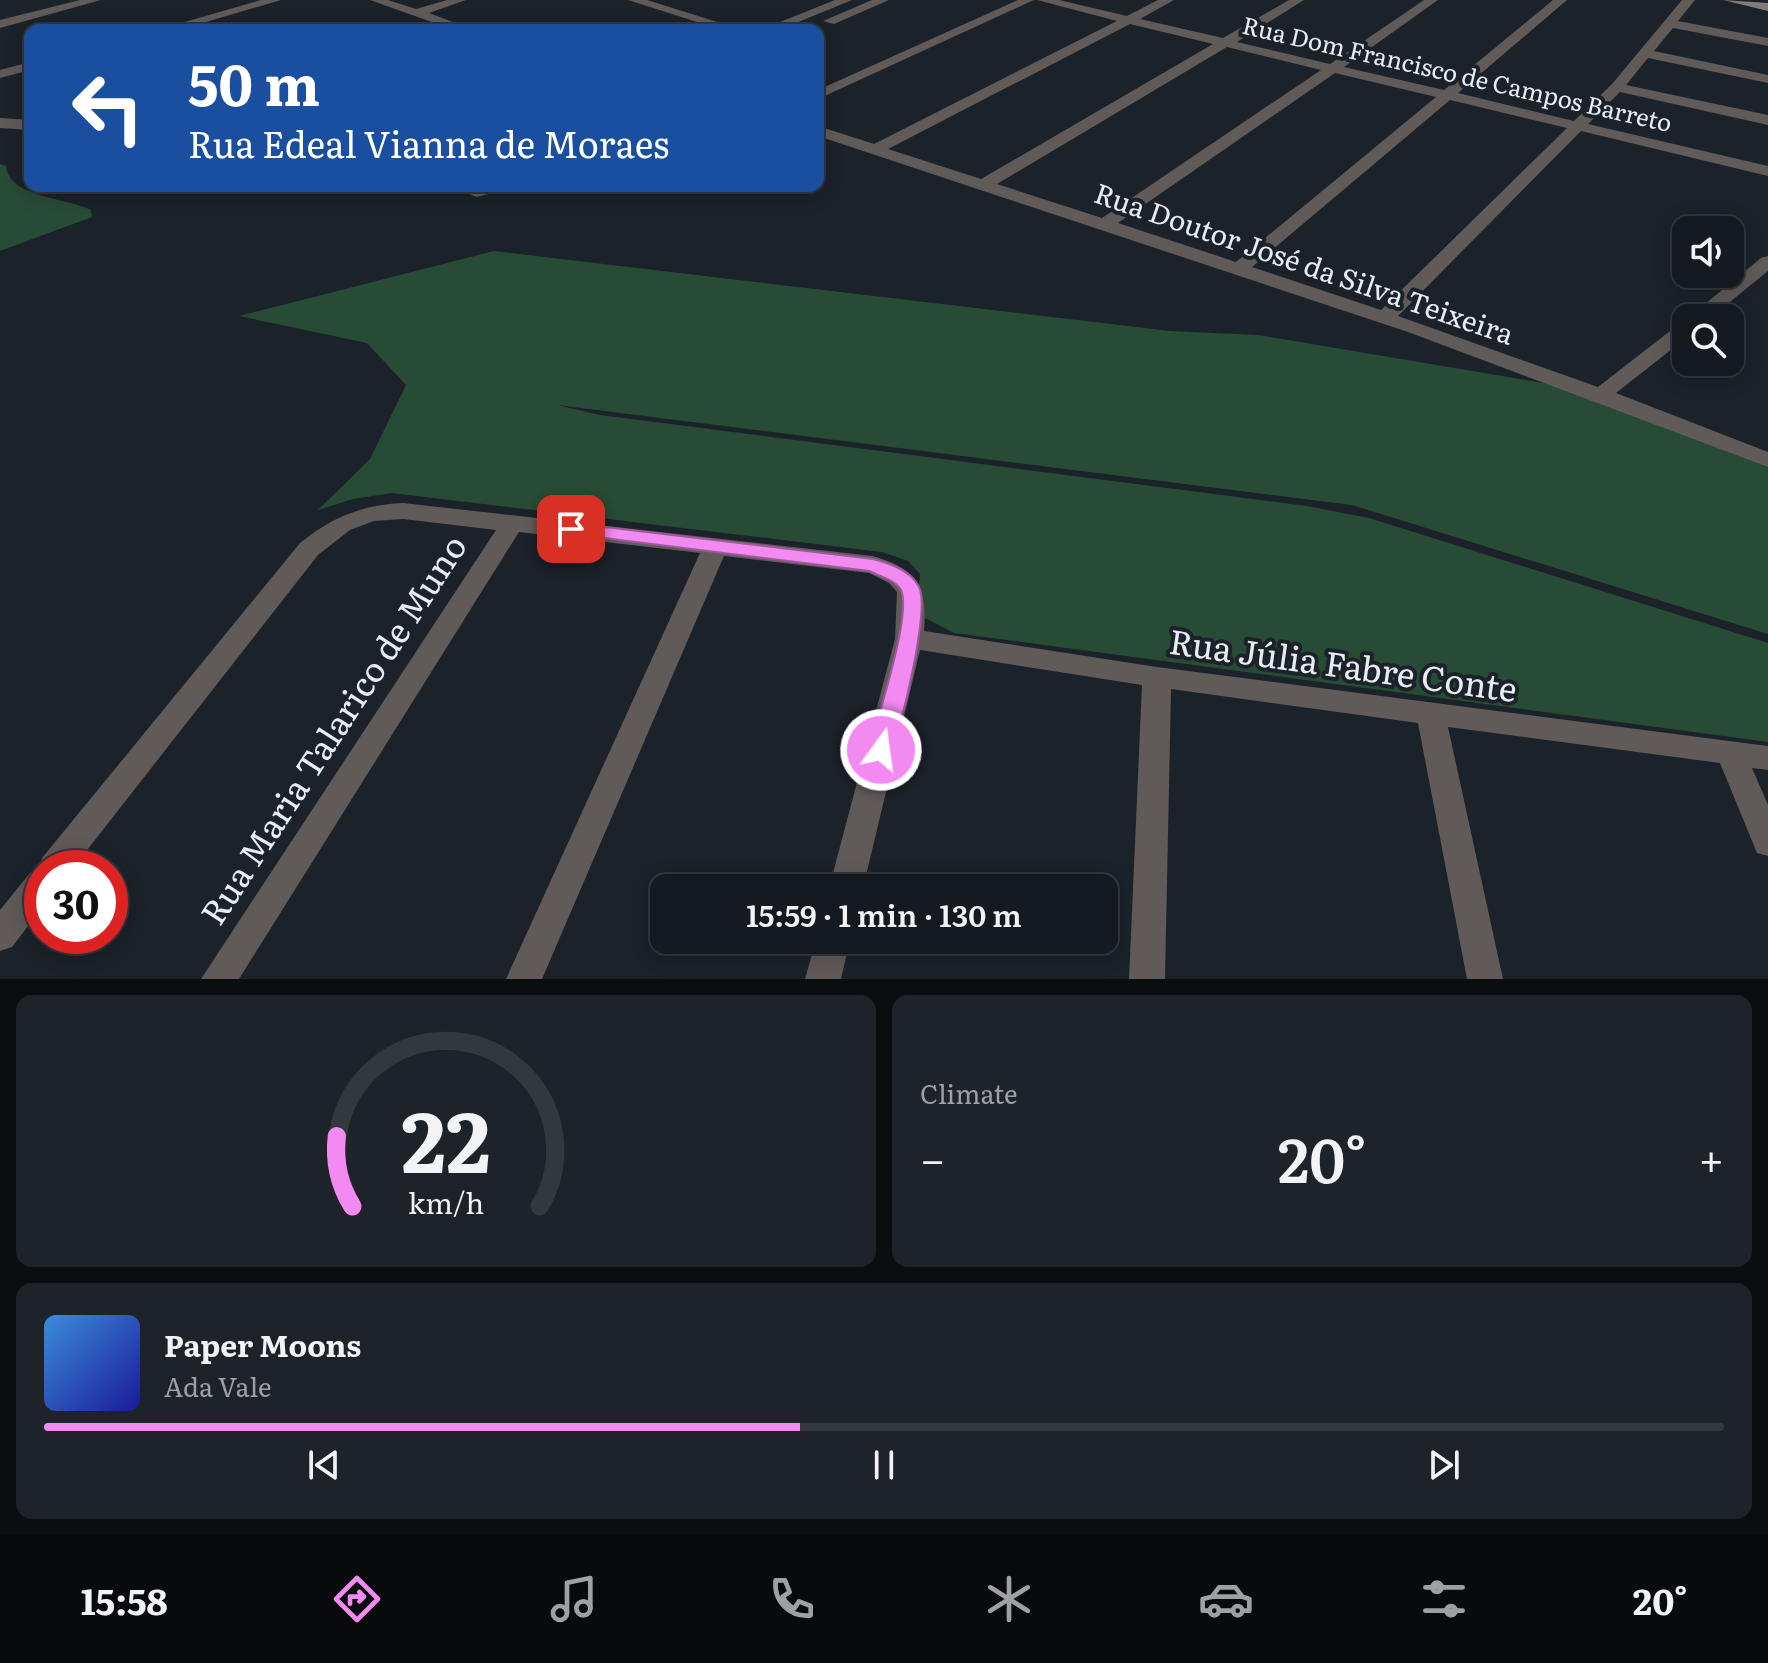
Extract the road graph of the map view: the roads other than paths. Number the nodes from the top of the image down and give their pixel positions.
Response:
1 (95, 0) edge
2 (275, 0) edge
3 (376, 0) edge
4 (460, 0) edge
5 (634, 0) edge
6 (846, 0) edge
7 (883, 0) edge
8 (1028, 0) edge
9 (1043, 0) edge
10 (1168, 0) edge
11 (1298, 0) edge
12 (1432, 0) edge
13 (1561, 0) edge
14 (1689, 0) edge
15 (1729, 0) edge
16 (1768, 7) edge
17 (417, 13) junction
18 (1128, 20) junction
19 (789, 21) junction
20 (0, 24) edge
21 (186, 24) edge
22 (449, 24) edge
23 (716, 24) edge
24 (782, 24) edge
25 (796, 24) edge
26 (821, 24) edge
27 (1672, 24) junction
28 (1224, 42) junction
29 (1768, 42) edge
30 (1647, 54) junction
31 (24, 68) edge
32 (1332, 69) junction
33 (0, 74) edge
34 (1768, 79) edge
35 (1617, 87) junction
36 (824, 92) edge
37 (1449, 95) junction
38 (1768, 120) edge
39 (0, 123) edge
40 (24, 125) edge
41 (1578, 125) junction
42 (824, 133) edge
43 (874, 150) junction
44 (1768, 171) edge
45 (981, 186) junction
46 (472, 192) edge
47 (490, 192) dead end
48 (1102, 226) junction
49 (1768, 262) edge
50 (1237, 270) junction
51 (1716, 304) edge
52 (1383, 319) junction
53 (1672, 339) edge
54 (1602, 394) junction
55 (1768, 460) edge
56 (513, 522) junction
57 (716, 546) junction
58 (909, 639) junction
59 (1157, 677) junction
60 (1431, 714) junction
61 (1731, 753) junction
62 (1768, 758) edge
63 (1768, 843) edge
64 (68, 850) edge
65 (850, 874) edge
66 (24, 906) edge
67 (0, 936) edge
68 (829, 954) edge
69 (219, 979) edge
70 (524, 979) edge
71 (823, 979) edge
72 (1147, 979) edge
73 (1485, 979) edge

1 - 20 street
2 - 21 street
3 - 17 street
4 - 17 street
5 - 23 street
6 - 19 street
7 - 26 street
8 - 36 street
9 - 18 street, Rua Dom Francisco de Campos Barreto
10 - 18 street
11 - 28 street
12 - 32 street
13 - 37 street
14 - 27 street
15 - 16 main road
17 - 22 street
18 - 28 street, Rua Dom Francisco de Campos Barreto
18 - 43 street
19 - 24 street
19 - 25 street
27 - 29 street
27 - 30 street
28 - 32 street, Rua Dom Francisco de Campos Barreto
28 - 45 street
30 - 34 street
30 - 35 street
31 - 33 street
32 - 37 street, Rua Dom Francisco de Campos Barreto
32 - 48 street
35 - 38 street
35 - 41 street
37 - 41 street, Rua Dom Francisco de Campos Barreto
37 - 50 street
39 - 40 street
41 - 44 street, Rua Dom Francisco de Campos Barreto
41 - 52 street
42 - 43 street, Rua Doutor José da Silva Teixeira
43 - 45 street, Rua Doutor José da Silva Teixeira
45 - 48 street, Rua Doutor José da Silva Teixeira
46 - 47 lane
48 - 50 street, Rua Doutor José da Silva Teixeira
49 - 51 street
50 - 52 street, Rua Doutor José da Silva Teixeira
52 - 54 street, Rua Doutor José da Silva Teixeira
53 - 54 street
54 - 55 street, Rua Doutor José da Silva Teixeira
56 - 57 street
56 - 64 street
56 - 69 street, Rua Maria Talarico de Muno
57 - 58 street
57 - 70 street
58 - 59 street, Rua Júlia Fabre Conte
58 - 65 street
59 - 60 street, Rua Júlia Fabre Conte
59 - 72 street
60 - 61 street, Rua Júlia Fabre Conte
60 - 73 street
61 - 62 street, Rua Júlia Fabre Conte
61 - 63 street
66 - 67 street
68 - 71 street

